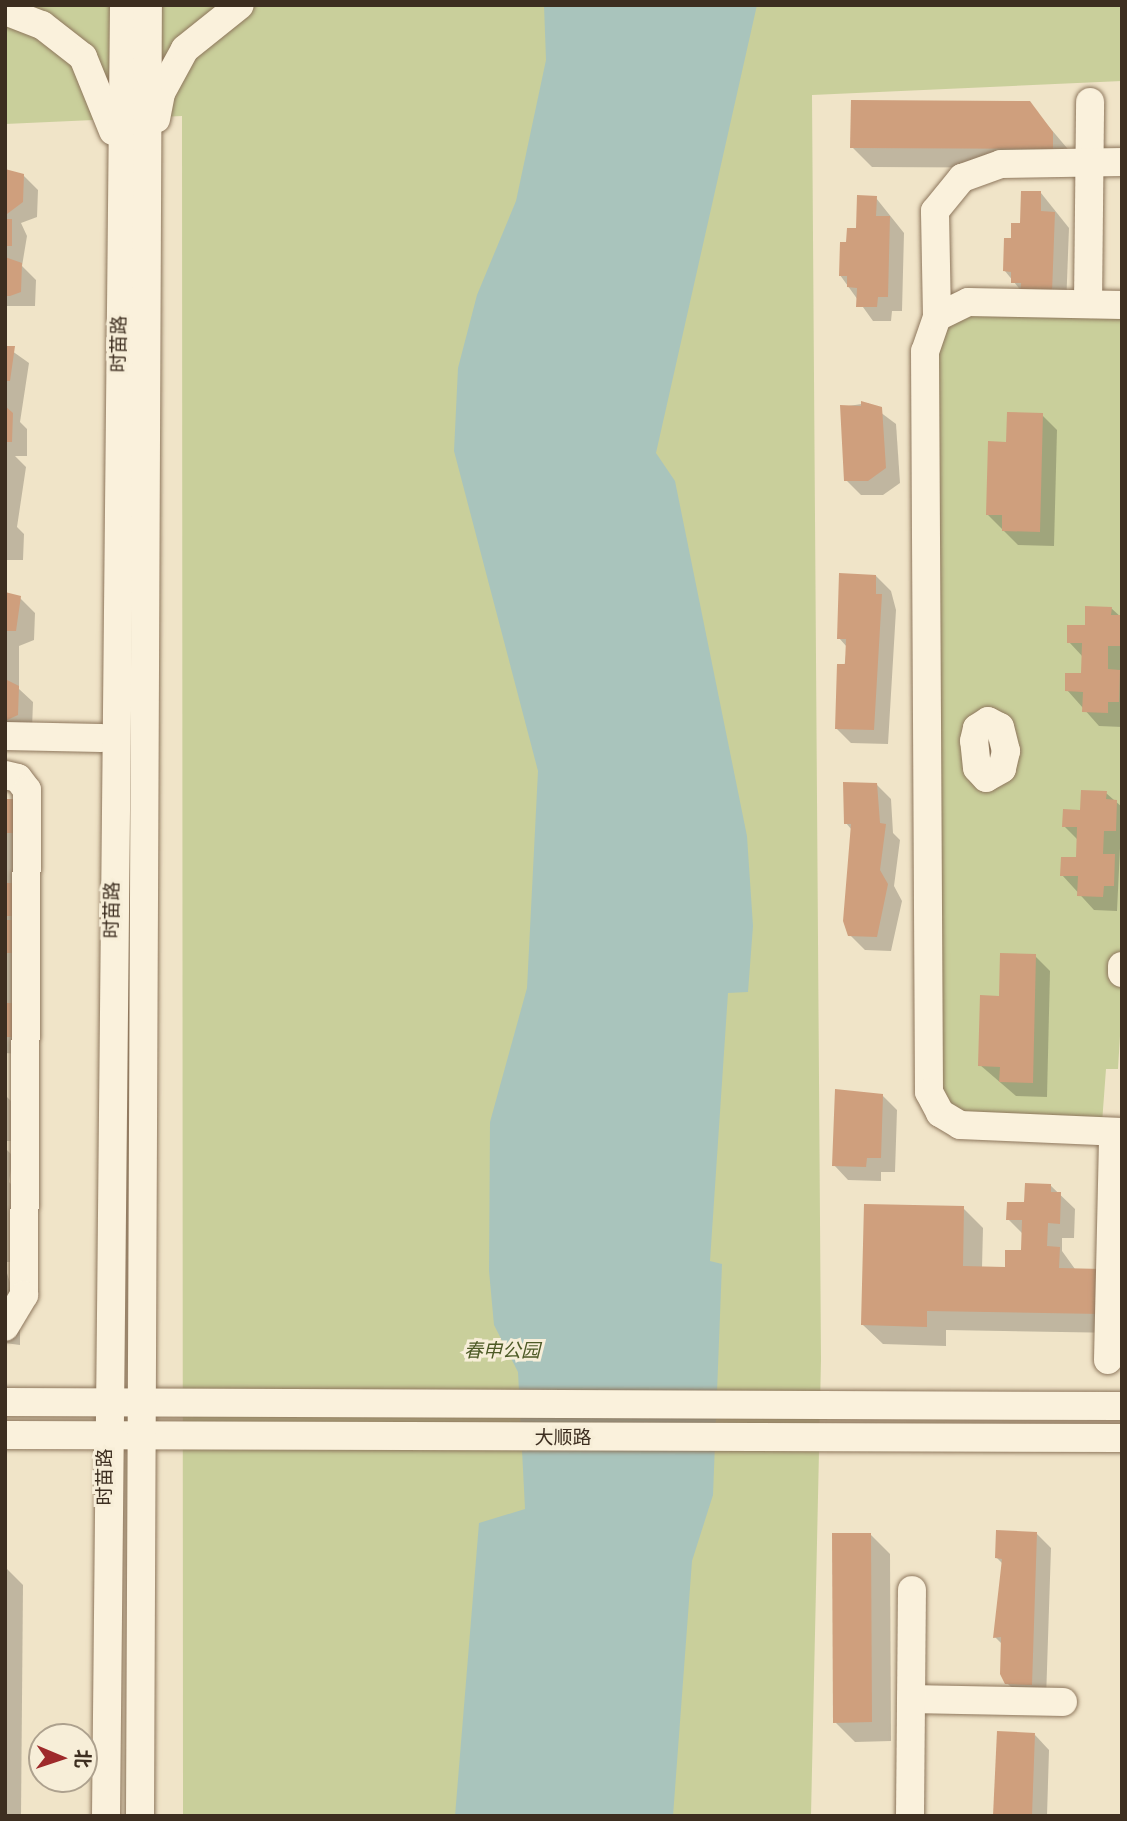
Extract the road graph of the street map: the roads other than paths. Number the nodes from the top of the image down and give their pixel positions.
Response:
1 (124, 5) edge
2 (148, 5) edge
3 (240, 5) edge
4 (5, 11) edge
5 (1090, 102) dead end
6 (1089, 162) junction
7 (1122, 162) edge
8 (134, 169) junction
9 (1088, 304) junction
10 (1122, 305) edge
11 (937, 317) junction
12 (5, 736) edge
13 (101, 738) dead end
14 (5, 775) edge
15 (1122, 966) edge
16 (1122, 973) edge
17 (1117, 1132) edge
18 (5, 1327) edge
19 (1108, 1360) dead end
20 (5, 1402) edge
21 (141, 1403) junction
22 (1122, 1406) edge
23 (5, 1435) edge
24 (105, 1436) junction
25 (141, 1436) junction
26 (1122, 1438) edge
27 (912, 1590) dead end
28 (911, 1699) junction
29 (1063, 1702) dead end
30 (106, 1816) edge
31 (141, 1816) edge
32 (910, 1816) edge

1 - 8 street, 时苗路
2 - 8 street, 时苗路
3 - 8 street
4 - 8 street
5 - 6 street
6 - 7 street
6 - 9 street
6 - 11 street
8 - 21 street, 时苗路
8 - 24 street, 时苗路
9 - 10 street
9 - 11 street
11 - 17 street
12 - 13 street
14 - 18 street
15 - 16 street
17 - 19 street
20 - 21 street, 大顺路
21 - 22 street, 大顺路
21 - 25 street, 时苗路
23 - 24 street, 大顺路
24 - 25 street, 大顺路
24 - 30 street, 时苗路
25 - 26 street, 大顺路
25 - 31 street, 时苗路
27 - 28 street
28 - 29 street
28 - 32 street

